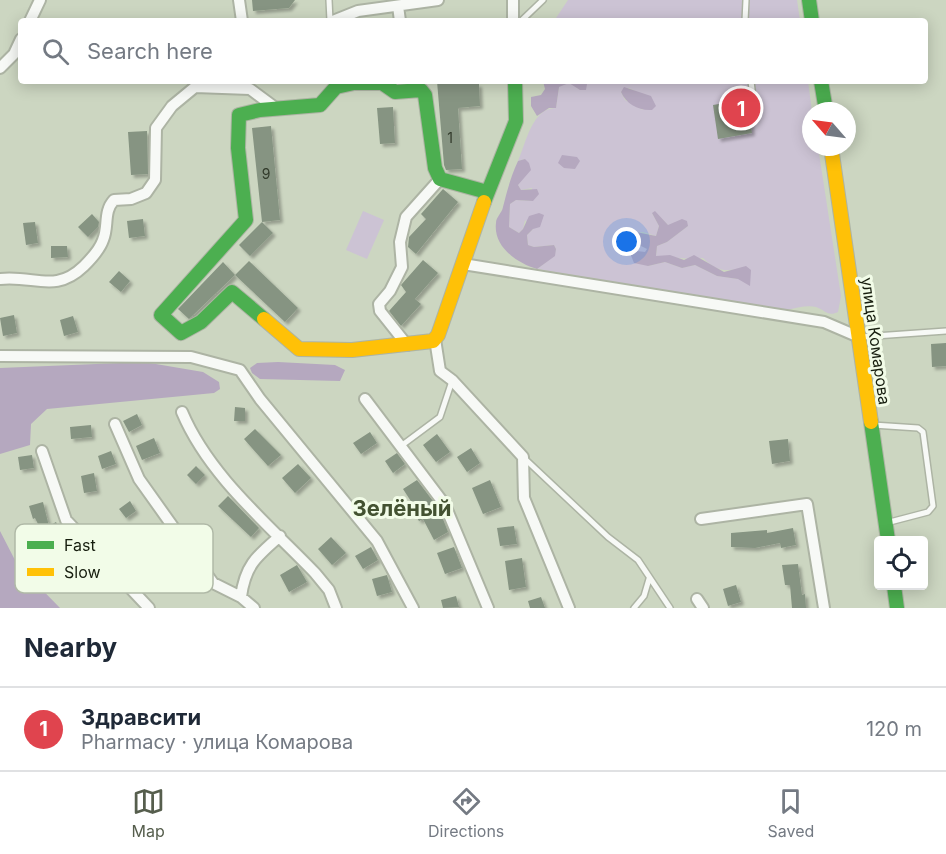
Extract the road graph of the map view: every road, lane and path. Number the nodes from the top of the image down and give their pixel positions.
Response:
1 (40, 0) edge
2 (239, 0) edge
3 (329, 0) edge
4 (438, 0) edge
5 (513, 0) edge
6 (543, 0) edge
7 (746, 0) edge
8 (809, 0) edge
9 (398, 6) junction
10 (31, 18) edge
11 (242, 18) edge
12 (331, 18) edge
13 (339, 18) edge
14 (400, 18) edge
15 (513, 18) edge
16 (524, 18) edge
17 (745, 18) edge
18 (812, 18) edge
19 (18, 45) edge
20 (0, 68) edge
21 (334, 84) edge
22 (382, 84) edge
23 (515, 84) edge
24 (751, 84) edge
25 (822, 84) edge
26 (250, 85) edge
27 (753, 98) dead end
28 (824, 102) edge
29 (277, 109) junction
30 (832, 156) edge
31 (440, 179) junction
32 (487, 192) junction
33 (463, 264) junction
34 (0, 279) edge
35 (946, 331) edge
36 (859, 337) junction
37 (435, 339) junction
38 (407, 345) junction
39 (0, 356) edge
40 (452, 380) junction
41 (365, 399) dead end
42 (182, 412) dead end
43 (116, 424) dead end
44 (872, 425) junction
45 (401, 446) junction
46 (42, 451) dead end
47 (523, 457) junction
48 (701, 519) dead end
49 (885, 523) junction
50 (70, 524) edge
51 (171, 524) edge
52 (280, 536) junction
53 (887, 536) edge
54 (649, 579) junction
55 (213, 583) edge
56 (895, 590) edge
57 (135, 593) edge
58 (241, 597) junction
59 (567, 606) edge
60 (149, 608) edge
61 (254, 608) edge
62 (336, 608) edge
63 (413, 608) edge
64 (488, 608) edge
65 (634, 608) edge
66 (670, 608) edge
67 (824, 608) edge
68 (897, 608) edge

1 - 10 street
2 - 11 street
3 - 12 lane
4 - 9 street
5 - 15 street
6 - 16 lane
7 - 17 lane
8 - 18 street
9 - 13 street
9 - 14 street
19 - 20 street
21 - 29 street
22 - 31 street
23 - 32 street
24 - 27 lane
25 - 28 street
26 - 29 street
26 - 34 street
29 - 38 street
30 - 36 street, улица Комарова
31 - 32 street
31 - 38 street
32 - 33 street
33 - 36 street
33 - 37 street
35 - 36 lane
36 - 44 street, улица Комарова
37 - 38 street
37 - 40 street
39 - 63 street
40 - 45 lane
40 - 47 street
41 - 45 street
42 - 52 street
43 - 51 street
44 - 49 street, улица Комарова
44 - 49 lane
45 - 64 street
46 - 50 street
47 - 54 lane
47 - 59 street
48 - 67 street
49 - 53 street, улица Комарова
52 - 58 street
52 - 62 street
54 - 65 lane
54 - 66 lane
55 - 58 street
56 - 68 street
57 - 60 street
58 - 61 street

